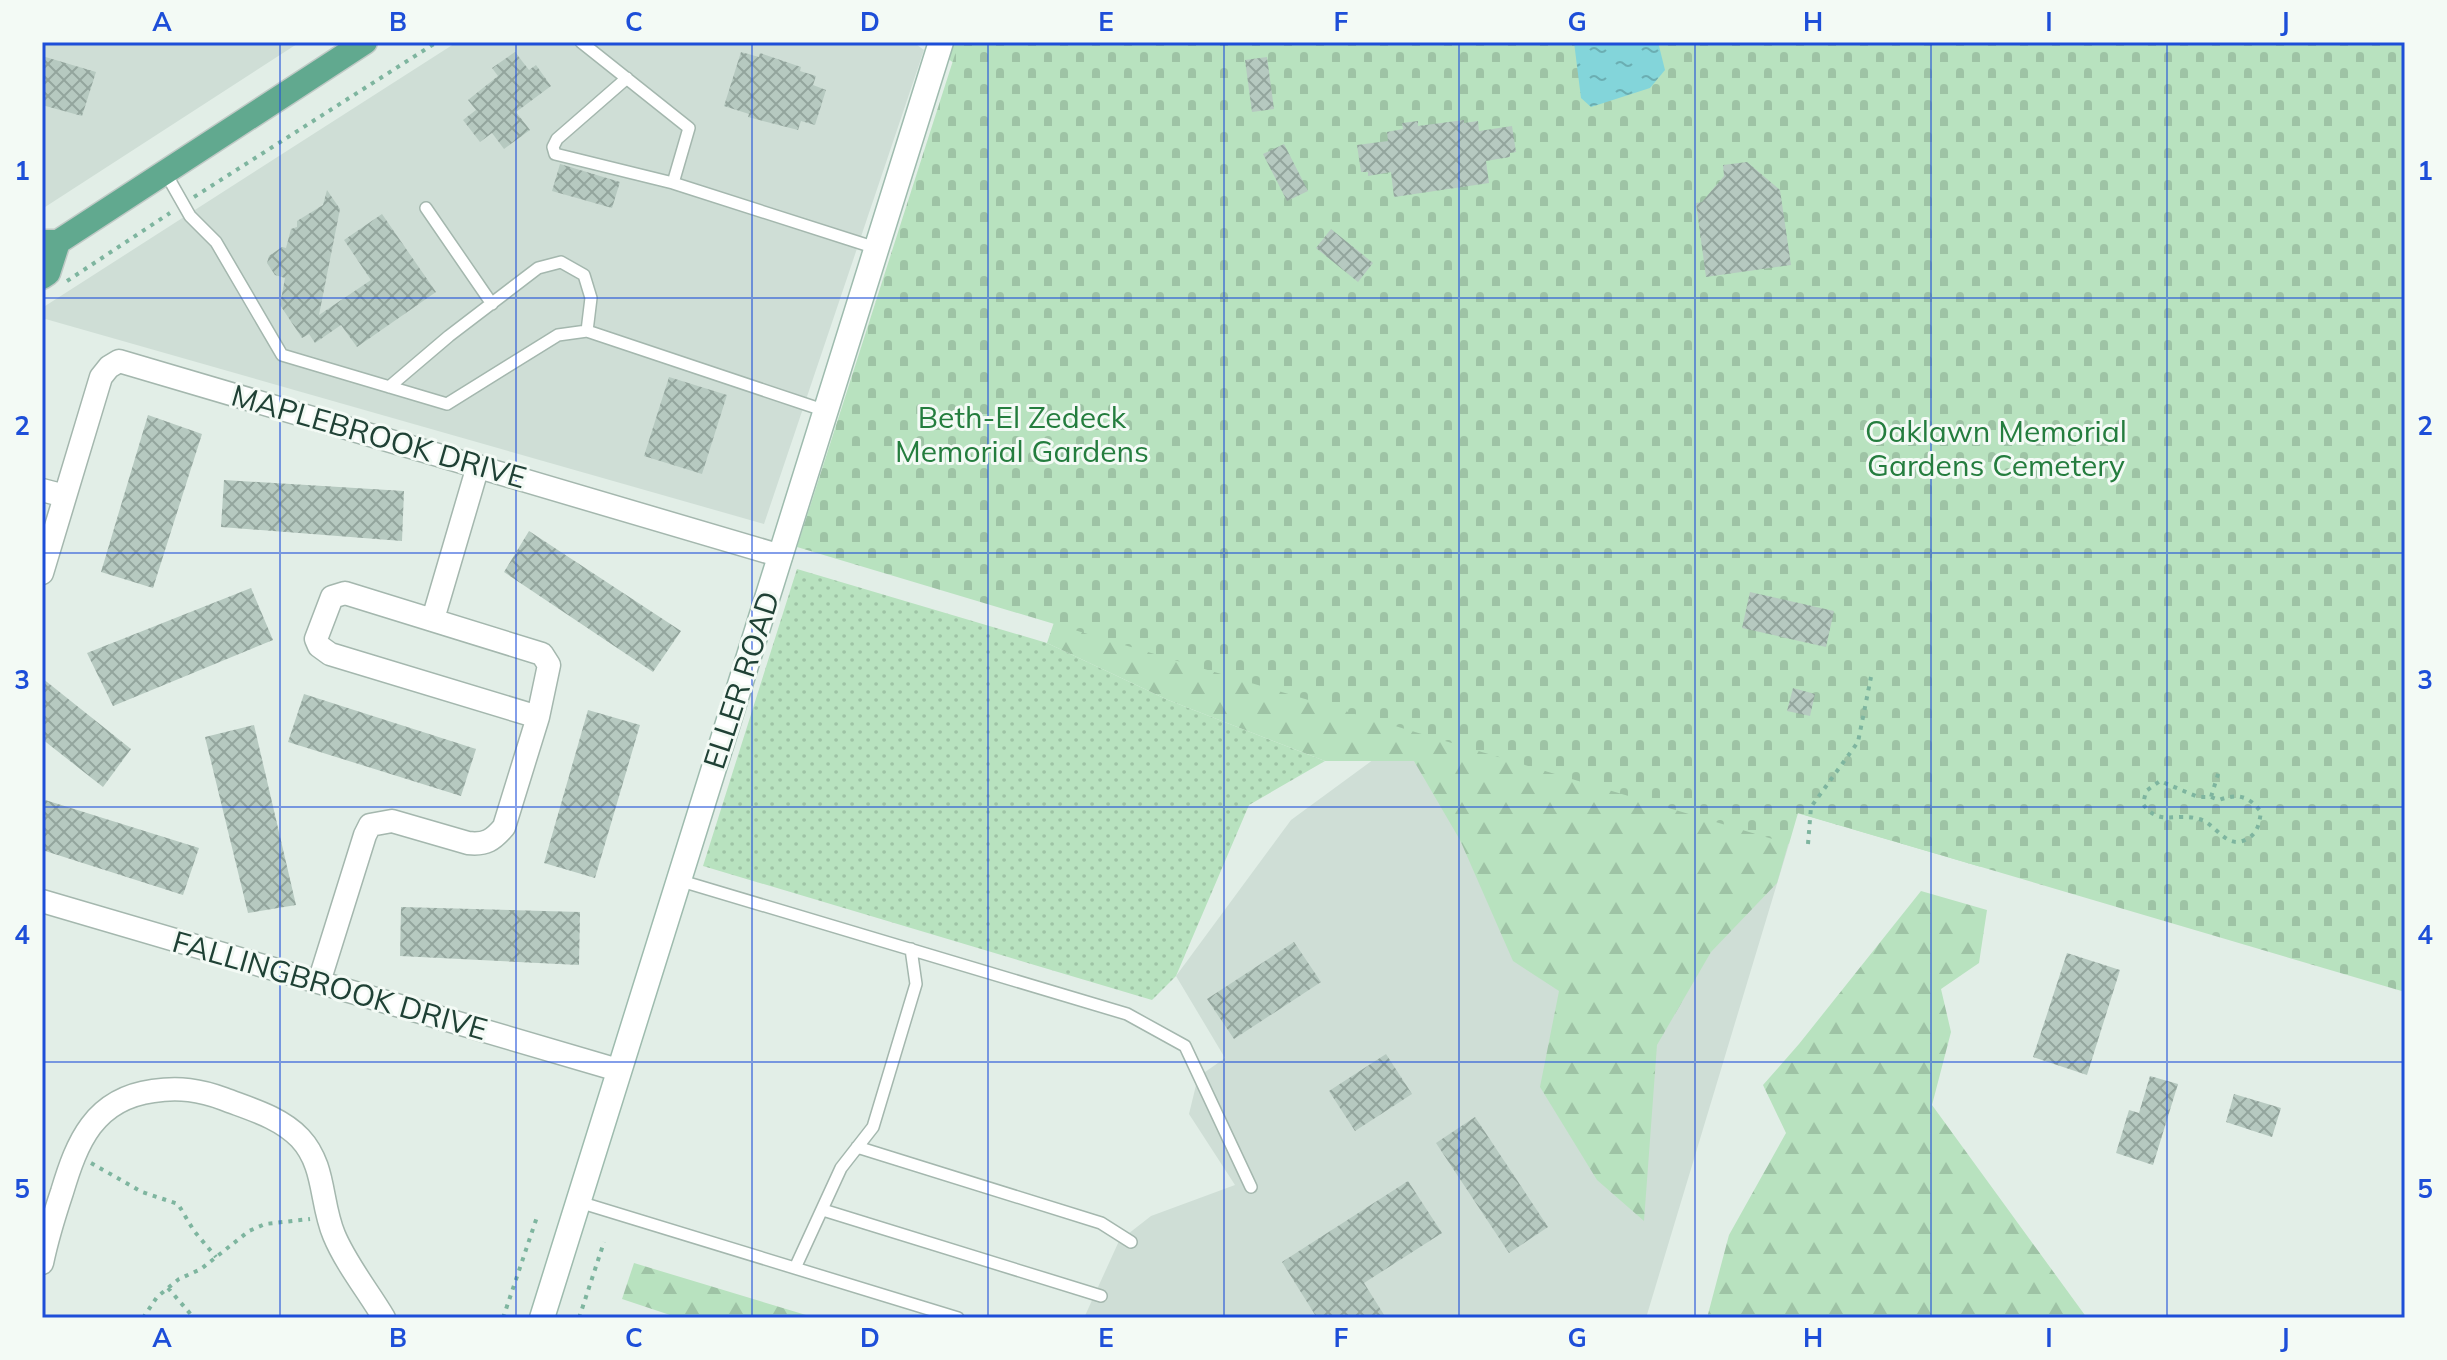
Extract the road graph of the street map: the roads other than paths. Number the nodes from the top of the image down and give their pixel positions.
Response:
1 (581, 42) edge
2 (941, 42) edge
3 (350, 46) edge
4 (627, 78) junction
5 (165, 172) junction
6 (673, 183) junction
7 (426, 208) dead end
8 (50, 242) edge
9 (877, 248) junction
10 (49, 283) edge
11 (492, 304) junction
12 (587, 331) junction
13 (389, 387) junction
14 (827, 411) junction
15 (478, 466) junction
16 (42, 490) edge
17 (65, 496) junction
18 (781, 556) junction
19 (42, 573) edge
20 (433, 619) junction
21 (538, 717) junction
22 (677, 880) junction
23 (42, 901) edge
24 (911, 949) junction
25 (319, 982) junction
26 (618, 1070) junction
27 (857, 1147) junction
28 (1251, 1187) dead end
29 (579, 1202) junction
30 (823, 1210) junction
31 (1131, 1242) dead end
32 (42, 1263) edge
33 (795, 1268) junction
34 (1101, 1296) dead end
35 (384, 1318) edge
36 (542, 1318) edge
37 (958, 1318) edge

1 - 4 lane
2 - 9 street, ELLER ROAD
3 - 5 main road
4 - 6 lane
4 - 6 lane
5 - 8 main road
5 - 13 lane
6 - 9 lane
7 - 11 lane
8 - 10 main road
9 - 14 street, ELLER ROAD
11 - 12 lane
11 - 13 lane
12 - 13 lane
12 - 14 lane
14 - 18 street, ELLER ROAD
15 - 17 street, MAPLEBROOK DRIVE
15 - 18 street, MAPLEBROOK DRIVE
15 - 20 street
16 - 17 street
17 - 19 street, MAPLEBROOK DRIVE
18 - 22 street, ELLER ROAD
20 - 21 street
20 - 21 street
21 - 25 street
22 - 24 lane
22 - 26 street, ELLER ROAD
23 - 25 street, FALLINGBROOK DRIVE
24 - 27 lane
24 - 28 lane
25 - 26 street, FALLINGBROOK DRIVE
26 - 29 street, ELLER ROAD
27 - 30 lane
27 - 31 lane
29 - 33 lane
29 - 36 street, ELLER ROAD
30 - 33 lane
30 - 34 lane
32 - 35 street
33 - 37 lane

